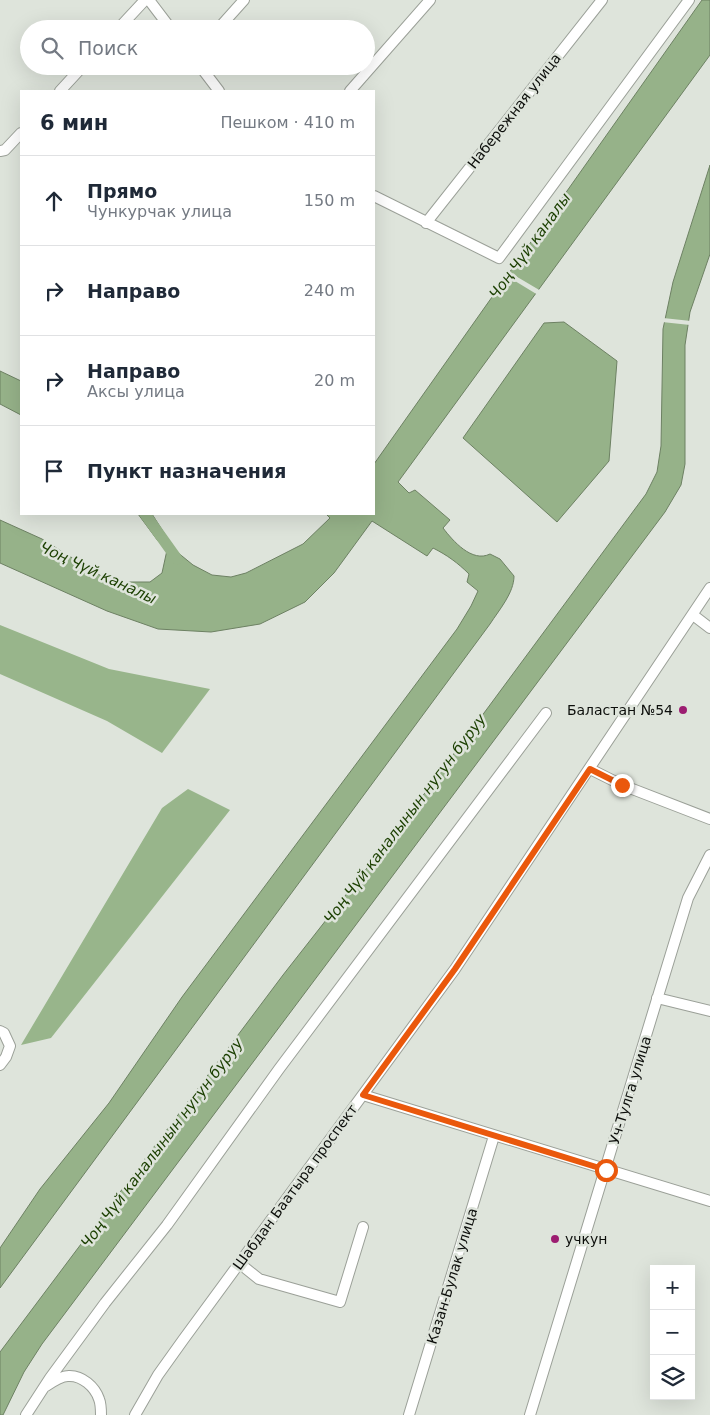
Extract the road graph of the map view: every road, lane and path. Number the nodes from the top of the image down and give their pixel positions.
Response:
1 (145, 0) edge
2 (149, 0) edge
3 (244, 0) edge
4 (430, 0) edge
5 (602, 0) edge
6 (689, 0) edge
7 (126, 20) edge
8 (164, 20) edge
9 (226, 20) edge
10 (375, 63) edge
11 (75, 75) edge
12 (207, 75) edge
13 (364, 75) edge
14 (61, 90) edge
15 (219, 90) edge
16 (351, 90) edge
17 (20, 134) edge
18 (3, 151) edge
19 (375, 197) edge
20 (426, 223) junction
21 (710, 588) edge
22 (693, 615) junction
23 (710, 628) edge
24 (546, 713) dead end
25 (590, 769) junction
26 (710, 819) edge
27 (710, 855) edge
28 (657, 998) junction
29 (710, 1012) edge
30 (0, 1030) edge
31 (0, 1065) edge
32 (363, 1095) junction
33 (494, 1136) junction
34 (606, 1170) junction
35 (710, 1201) edge
36 (363, 1227) dead end
37 (240, 1263) junction
38 (44, 1386) junction
39 (26, 1415) edge
40 (101, 1415) edge
41 (135, 1415) edge
42 (409, 1415) edge
43 (530, 1415) edge

1 - 7 street
2 - 8 street
3 - 9 street
4 - 10 street
5 - 20 street, Набережная улица
6 - 20 street
11 - 14 street
12 - 15 street
13 - 16 street
17 - 18 street
19 - 20 street
21 - 22 street, Шабдан Баатыра проспект
22 - 23 street
22 - 25 street, Шабдан Баатыра проспект
24 - 38 street
25 - 26 street
25 - 32 street, Шабдан Баатыра проспект
27 - 28 street, Уч-Тулга улица
28 - 29 street
28 - 34 street, Уч-Тулга улица
30 - 31 street
32 - 33 street
32 - 37 street, Шабдан Баатыра проспект
33 - 34 street
33 - 42 street, Казан-Булак улица
34 - 35 street
34 - 43 street, Уч-Тулга улица
36 - 37 street
37 - 41 street, Шабдан Баатыра проспект
38 - 39 street
38 - 40 street

